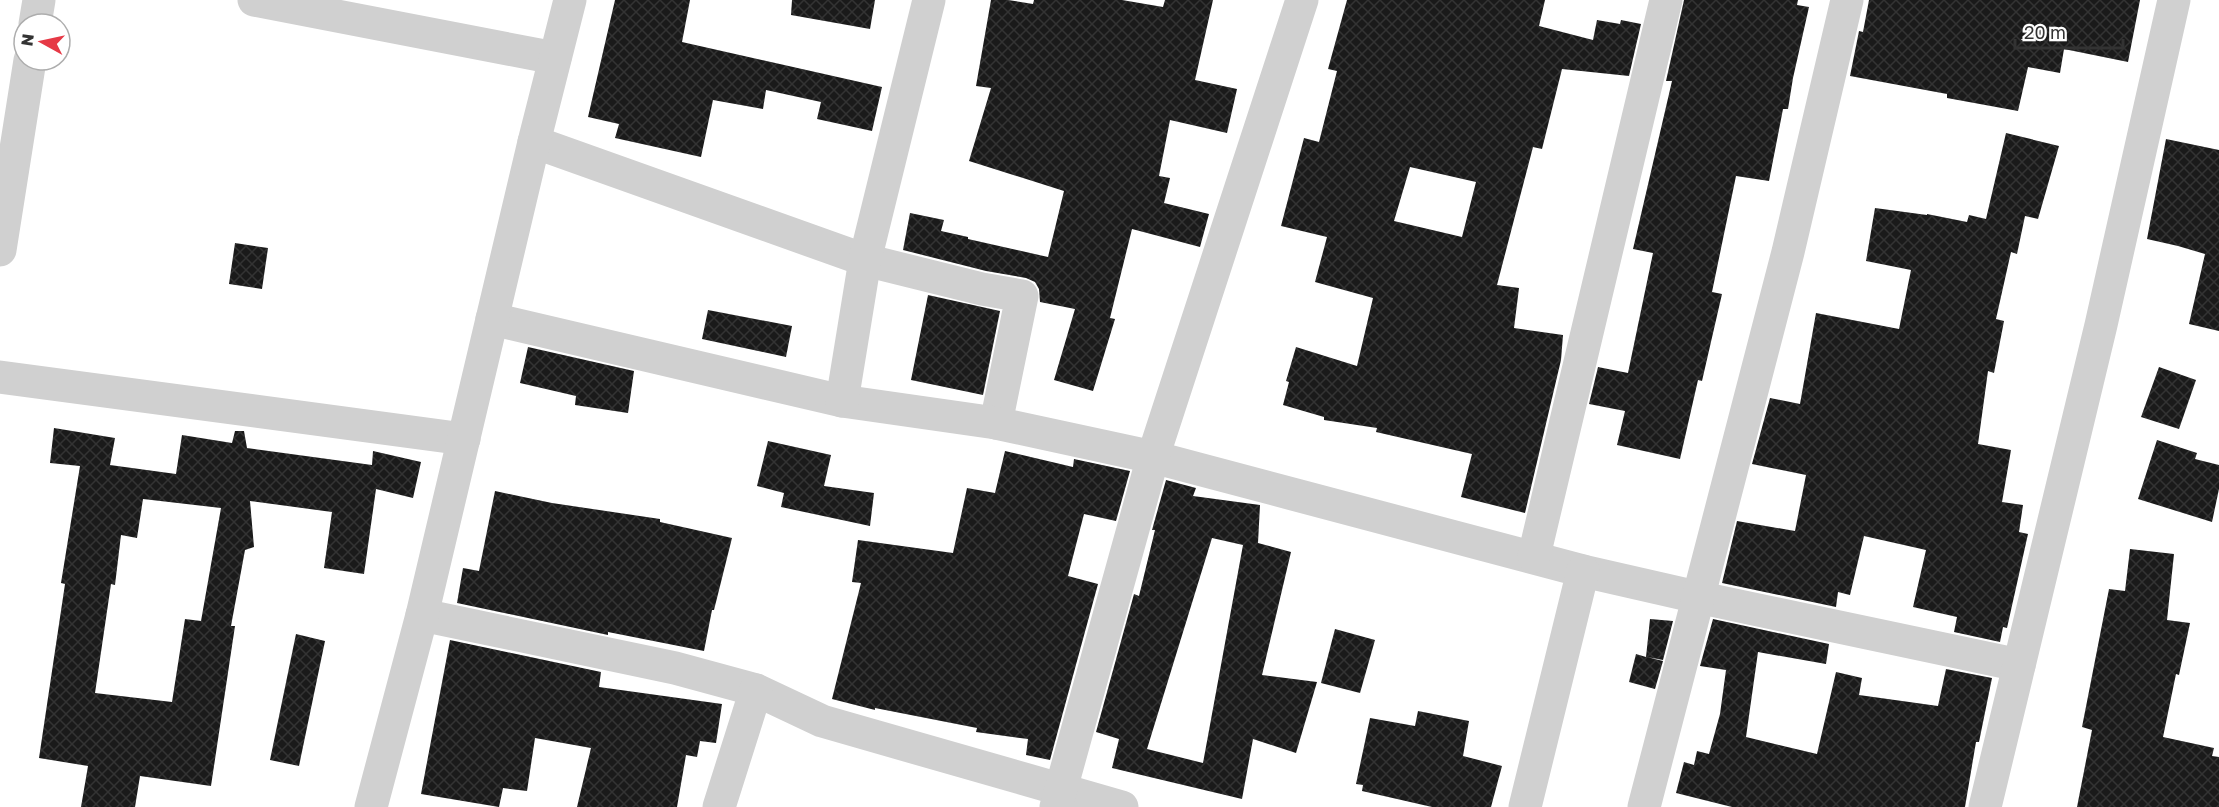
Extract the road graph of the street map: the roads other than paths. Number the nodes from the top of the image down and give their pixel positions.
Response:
1 (254, 0) edge
2 (570, 0) edge
3 (929, 0) edge
4 (1302, 0) edge
5 (1666, 0) edge
6 (1847, 0) edge
7 (2174, 0) edge
8 (555, 58) junction
9 (28, 72) edge
10 (534, 142) junction
11 (0, 250) edge
12 (865, 260) junction
13 (492, 319) junction
14 (0, 377) edge
15 (842, 401) junction
16 (996, 423) junction
17 (464, 439) junction
18 (1154, 457) junction
19 (1534, 556) junction
20 (1583, 571) junction
21 (1697, 597) junction
22 (422, 615) junction
23 (2019, 665) junction
24 (756, 690) junction
25 (1059, 799) edge
26 (371, 807) edge
27 (719, 807) edge
28 (1122, 807) edge
29 (1525, 807) edge
30 (1644, 807) edge
31 (1985, 807) edge

1 - 8 street
2 - 8 street
3 - 12 street
4 - 18 street
5 - 19 street
6 - 21 street
7 - 23 street
8 - 10 street
9 - 11 street
10 - 12 street
10 - 13 street
12 - 15 street
12 - 16 street
13 - 15 street
13 - 17 street
14 - 17 street
15 - 16 street
16 - 18 street
17 - 22 street
18 - 19 street
18 - 25 street
19 - 20 street
20 - 21 street
20 - 29 street
21 - 23 street
21 - 30 street
22 - 24 street
22 - 26 street
23 - 31 street
24 - 25 street
24 - 27 street
25 - 28 street

